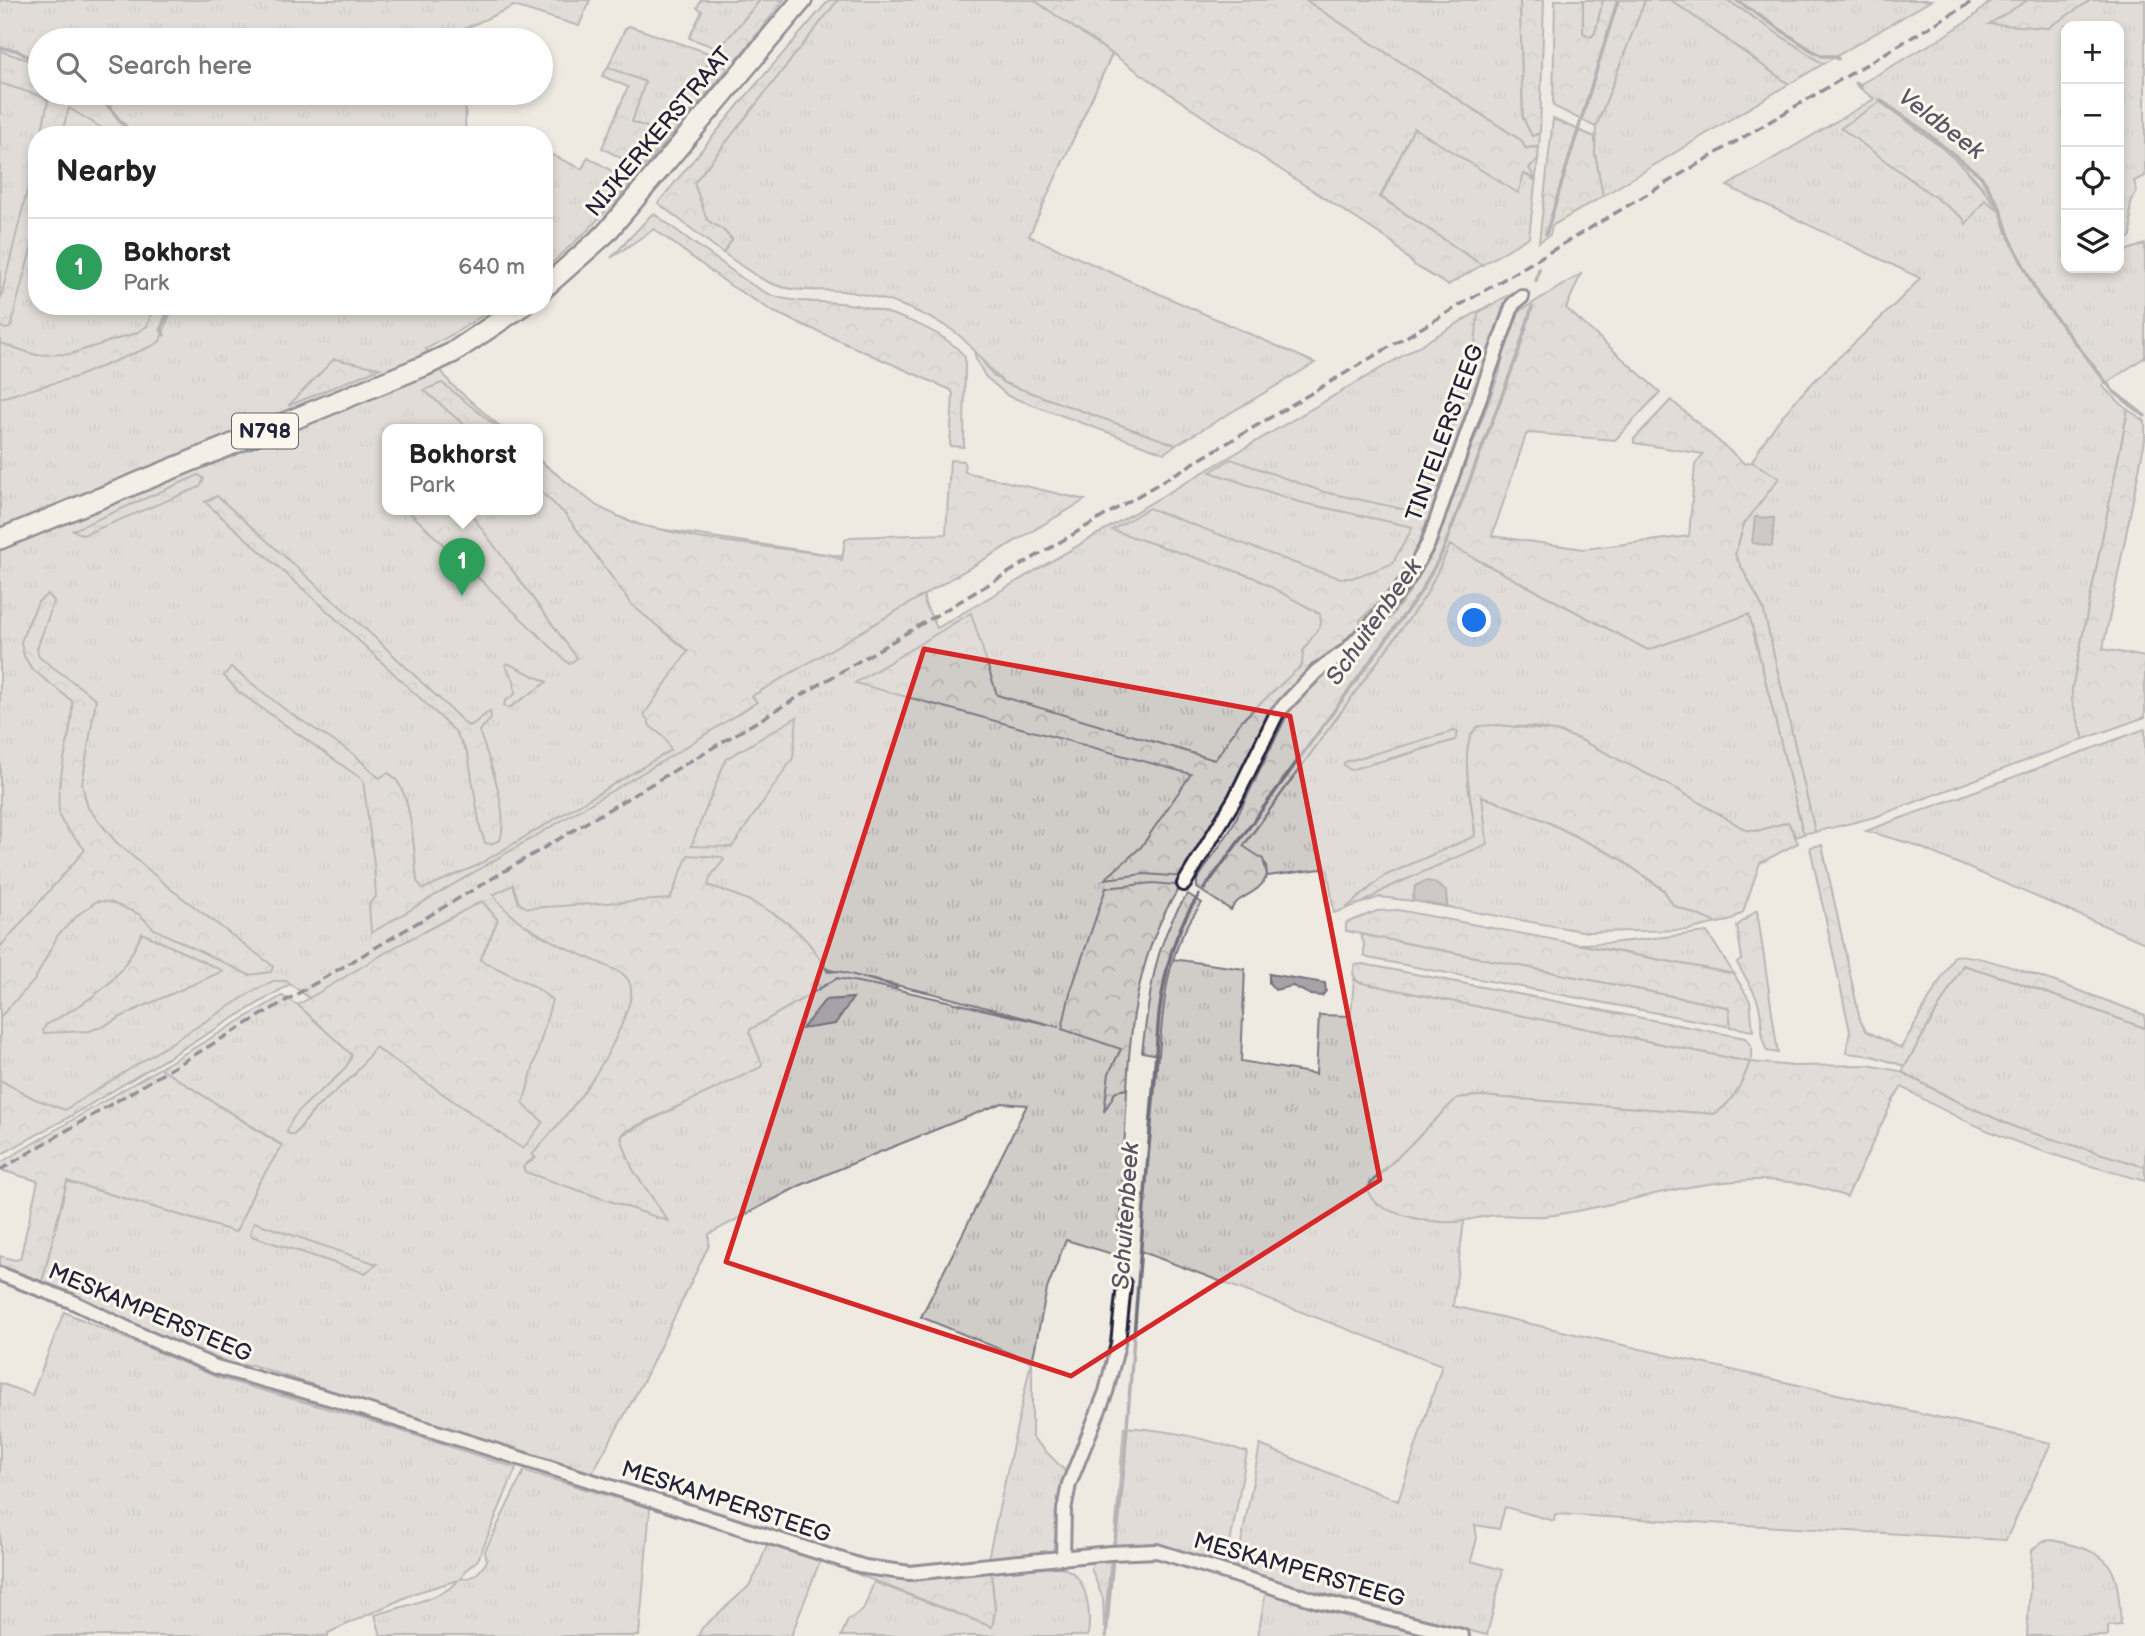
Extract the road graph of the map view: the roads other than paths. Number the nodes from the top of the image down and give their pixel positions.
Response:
1 (802, 0) edge
2 (553, 280) edge
3 (1522, 297) dead end
4 (509, 315) edge
5 (0, 539) edge
6 (1184, 884) dead end
7 (0, 1275) edge
8 (1124, 1284) dead end
9 (1063, 1558) junction
10 (1462, 1636) edge

1 - 2 main road, NIJKERKERSTRAAT
3 - 6 street, TINTELERSTEEG
4 - 5 main road, N798
7 - 9 street, MESKAMPERSTEEG
8 - 9 street
9 - 10 street, MESKAMPERSTEEG

